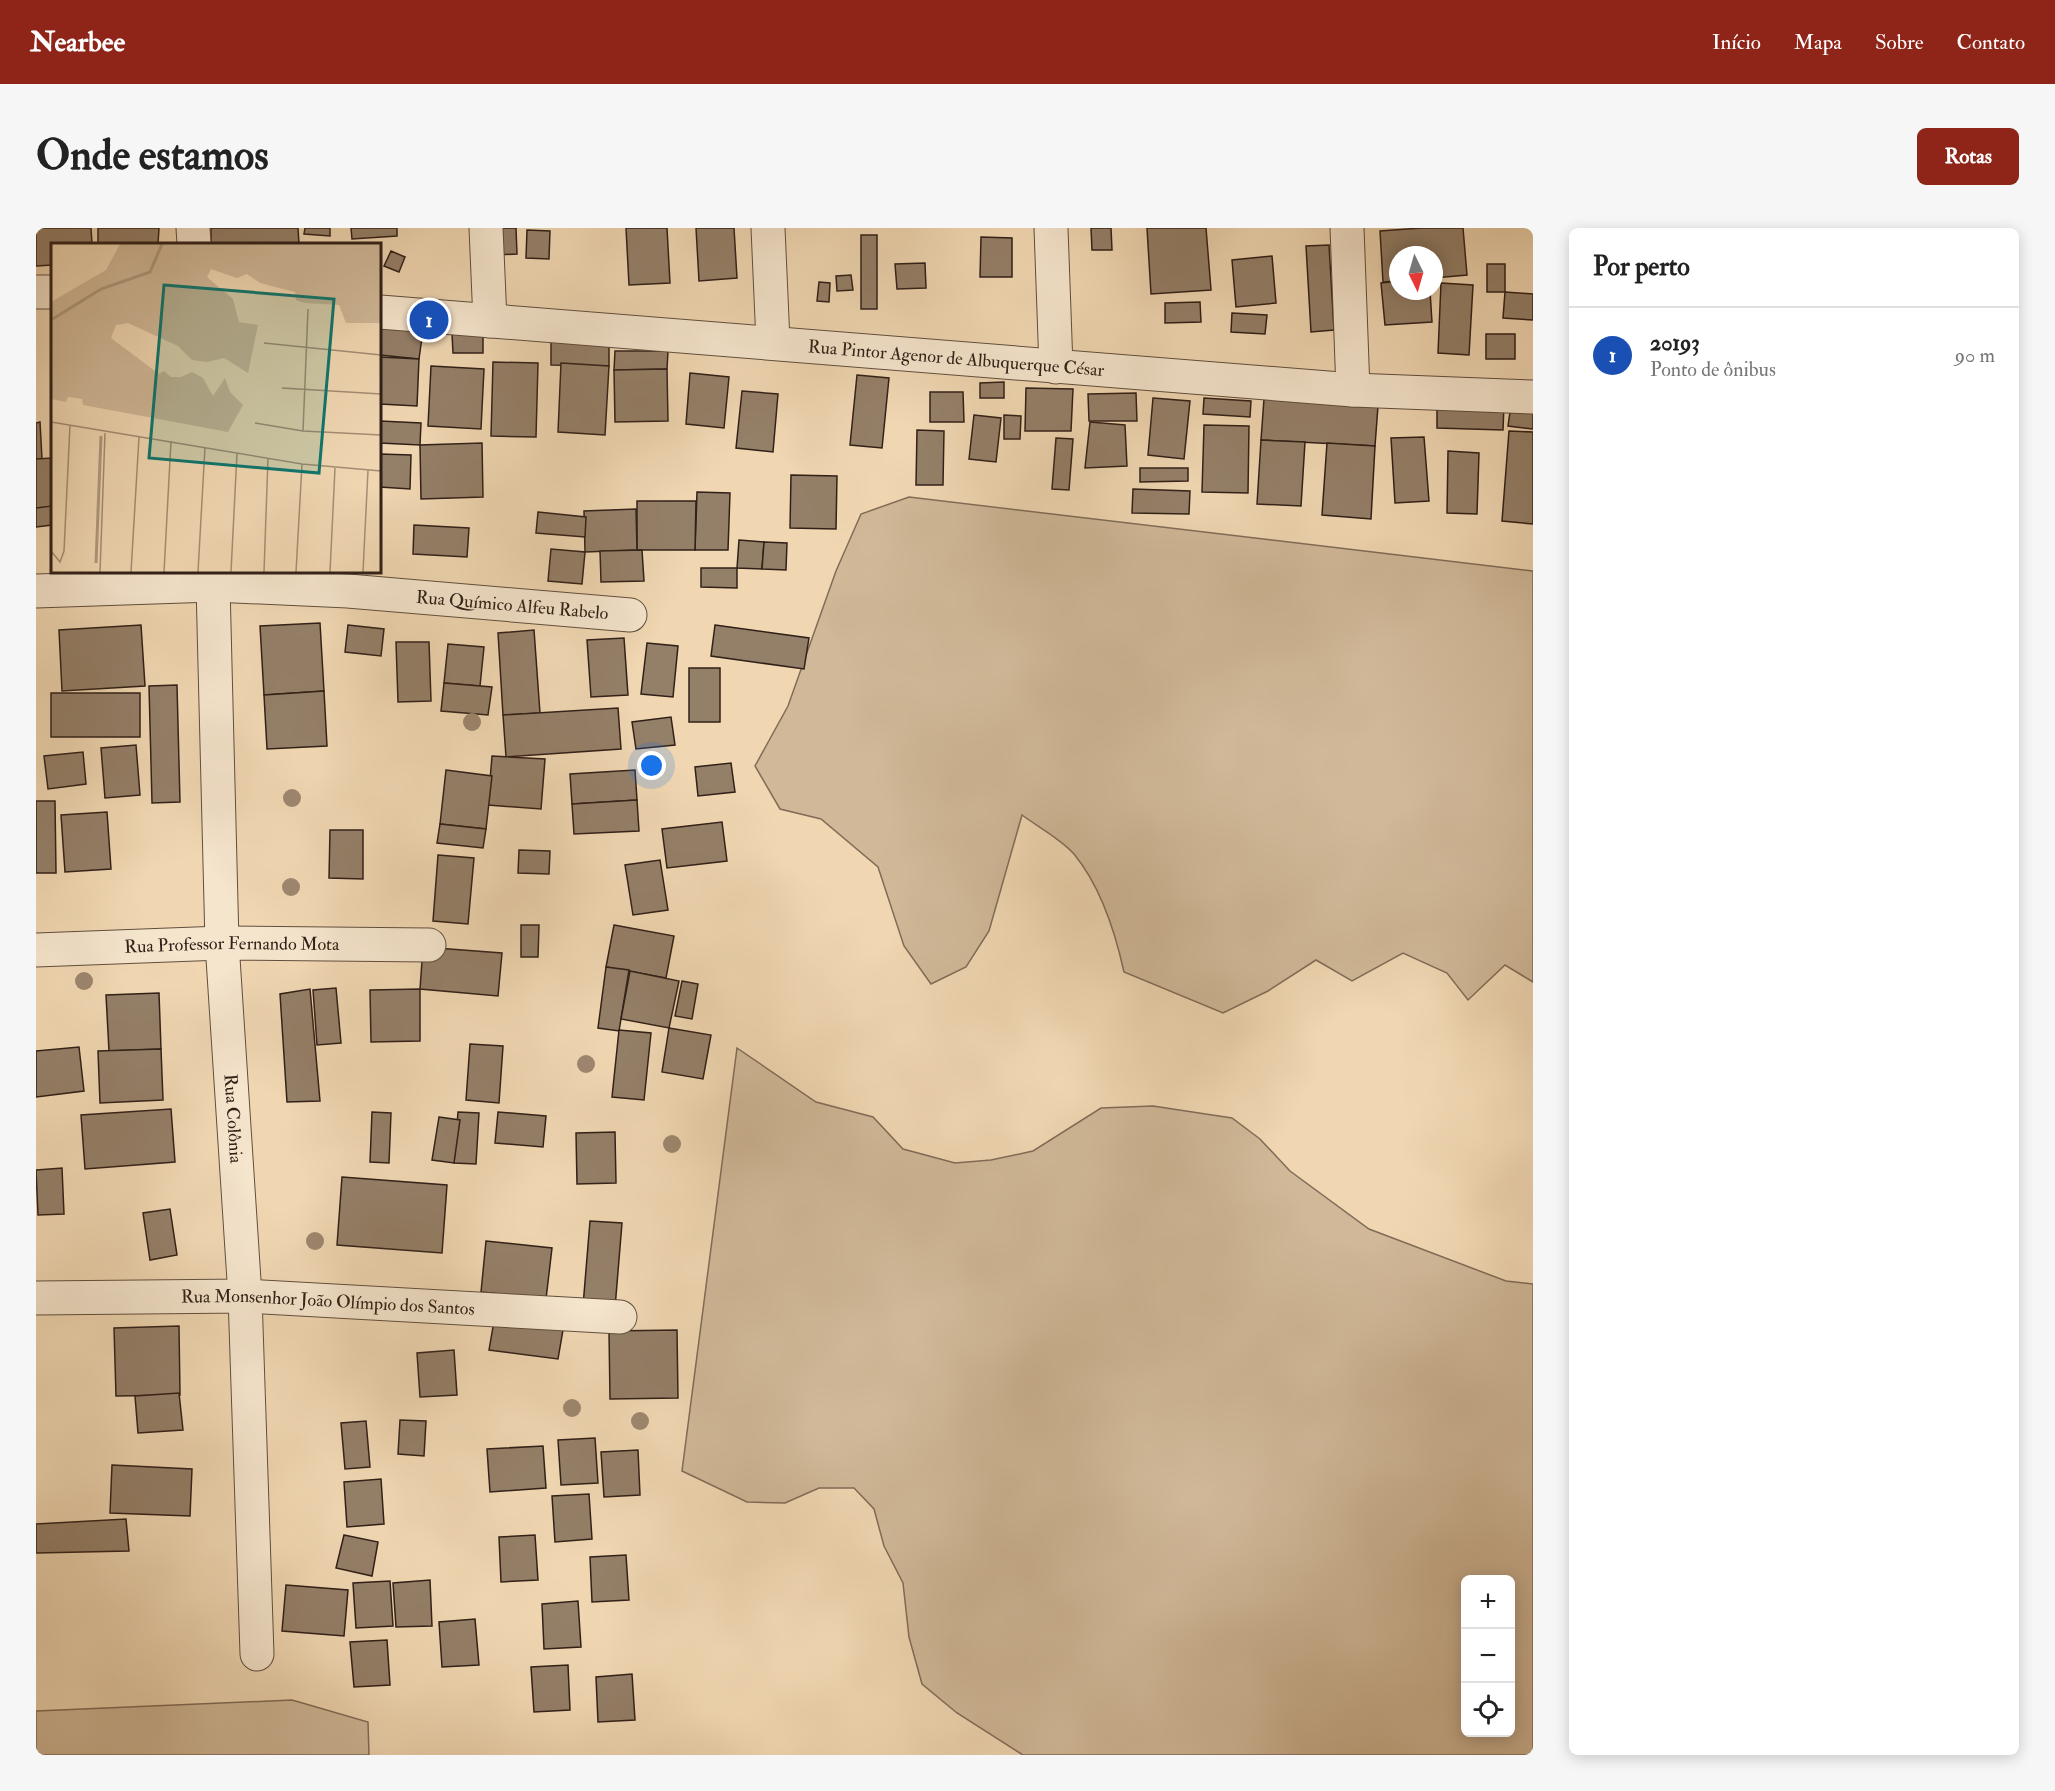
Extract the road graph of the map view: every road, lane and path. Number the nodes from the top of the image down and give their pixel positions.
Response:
1 (193, 228) edge
2 (486, 228) edge
3 (768, 228) edge
4 (1051, 228) edge
5 (1347, 228) edge
6 (194, 243) edge
7 (381, 312) edge
8 (490, 321) junction
9 (773, 342) junction
10 (1056, 367) junction
11 (1353, 390) junction
12 (1533, 397) edge
13 (213, 585) junction
14 (36, 591) edge
15 (630, 615) dead end
16 (222, 943) junction
17 (429, 945) dead end
18 (36, 950) edge
19 (245, 1296) junction
20 (36, 1298) edge
21 (620, 1317) dead end
22 (257, 1654) dead end

1 - 6 street
2 - 8 street
3 - 9 street
4 - 10 street
5 - 11 street
7 - 8 street, Rua Pintor Agenor de Albuquerque César
8 - 9 street, Rua Pintor Agenor de Albuquerque César
9 - 10 street, Rua Pintor Agenor de Albuquerque César
10 - 11 street, Rua Pintor Agenor de Albuquerque César
11 - 12 street, Rua Pintor Agenor de Albuquerque César
13 - 14 street, Rua Químico Alfeu Rabelo
13 - 15 street, Rua Químico Alfeu Rabelo
13 - 16 street, Rua Colônia
16 - 17 street, Rua Professor Fernando Mota
16 - 18 street, Rua Professor Fernando Mota
16 - 19 street, Rua Colônia
19 - 20 street, Rua Monsenhor João Olímpio dos Santos
19 - 21 street, Rua Monsenhor João Olímpio dos Santos
19 - 22 street, Rua Colônia

